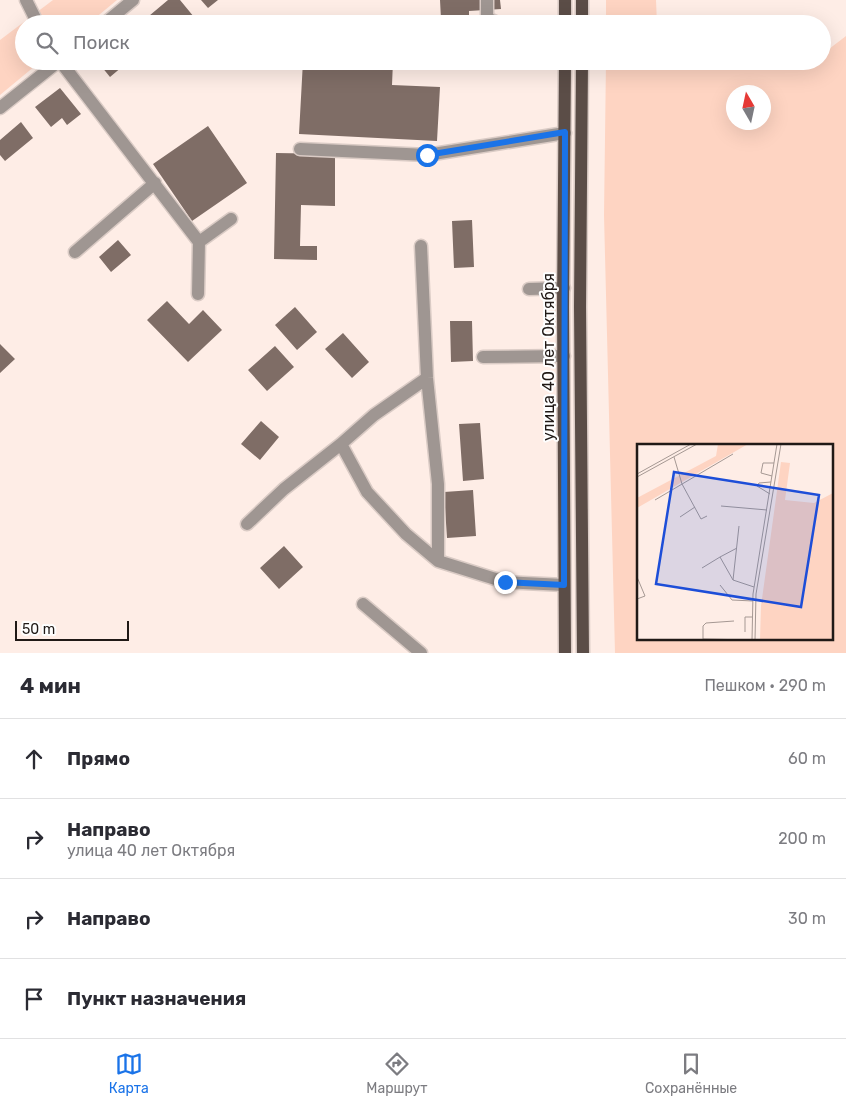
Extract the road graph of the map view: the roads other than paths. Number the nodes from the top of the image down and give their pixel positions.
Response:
1 (26, 0) edge
2 (133, 0) edge
3 (487, 0) edge
4 (566, 0) edge
5 (582, 0) edge
6 (34, 15) edge
7 (115, 15) edge
8 (487, 15) edge
9 (565, 15) edge
10 (582, 15) edge
11 (48, 70) edge
12 (66, 70) edge
13 (565, 70) edge
14 (582, 70) edge
15 (0, 108) edge
16 (565, 132) junction
17 (300, 149) dead end
18 (155, 182) junction
19 (231, 219) dead end
20 (199, 242) junction
21 (421, 246) dead end
22 (75, 252) dead end
23 (564, 288) junction
24 (529, 289) dead end
25 (198, 294) dead end
26 (564, 356) junction
27 (483, 357) dead end
28 (426, 378) junction
29 (341, 444) junction
30 (247, 524) dead end
31 (438, 561) junction
32 (564, 585) junction
33 (363, 604) dead end
34 (421, 653) edge
35 (566, 653) edge
36 (583, 653) edge

1 - 6 lane
2 - 7 lane
3 - 8 lane
4 - 9 main road
5 - 10 main road
11 - 15 lane
12 - 18 lane
13 - 16 main road, улица 40 лет Октября
14 - 36 main road, улица 40 лет Октября
16 - 17 lane
16 - 23 main road, улица 40 лет Октября
18 - 20 lane
18 - 22 lane
19 - 20 lane
20 - 25 lane
21 - 28 lane
23 - 24 lane
23 - 26 main road, улица 40 лет Октября
26 - 27 lane
26 - 32 main road, улица 40 лет Октября
28 - 29 lane
28 - 31 lane
29 - 30 lane
29 - 31 lane
31 - 32 lane
32 - 35 main road, улица 40 лет Октября
33 - 34 lane

